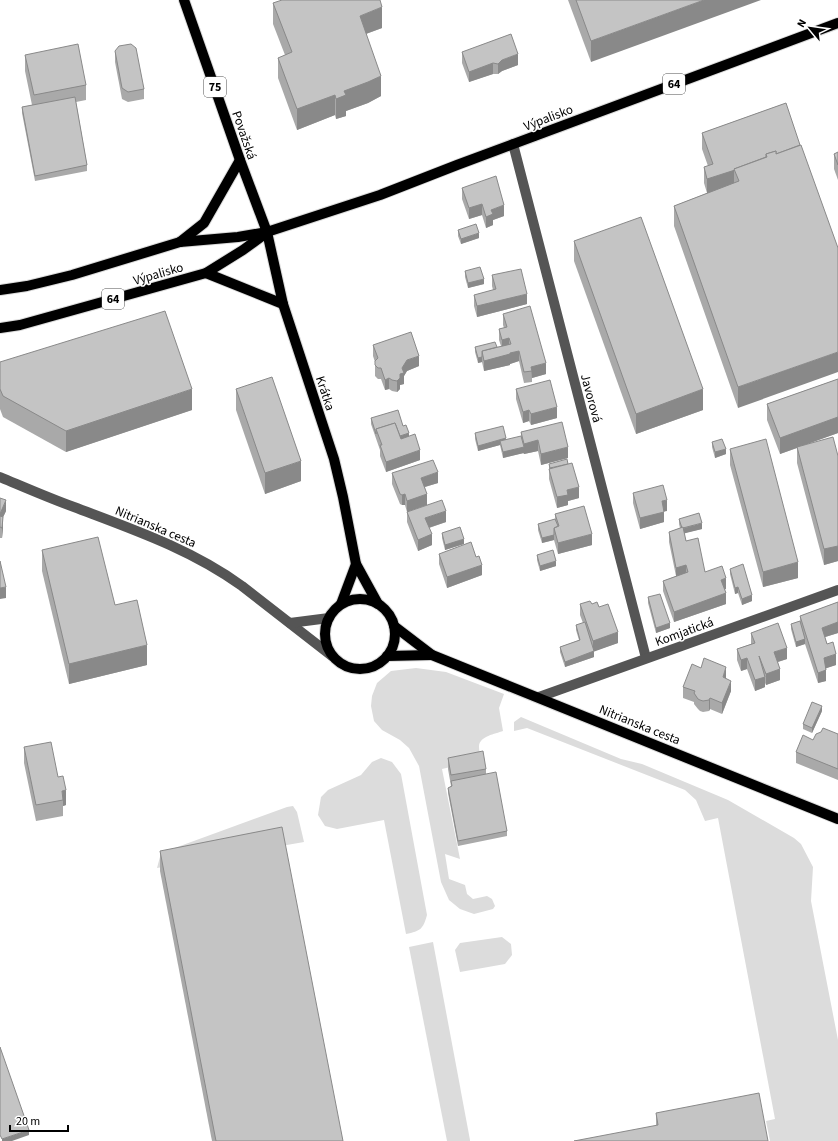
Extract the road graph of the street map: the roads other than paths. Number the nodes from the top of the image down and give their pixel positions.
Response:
1 (184, 0) edge
2 (838, 23) edge
3 (512, 144) junction
4 (240, 160) junction
5 (267, 232) junction
6 (180, 242) junction
7 (206, 273) junction
8 (0, 290) edge
9 (283, 304) junction
10 (0, 328) edge
11 (0, 477) edge
12 (356, 564) junction
13 (838, 590) edge
14 (341, 604) junction
15 (378, 604) junction
16 (329, 618) junction
17 (290, 623) junction
18 (394, 626) junction
19 (432, 655) junction
20 (332, 656) junction
21 (387, 656) junction
22 (646, 658) junction
23 (539, 697) junction
24 (838, 818) edge

1 - 4 main road, Považská / 75
2 - 3 main road, Výpalisko / 64
3 - 5 main road, Výpalisko / 64
3 - 22 street, Javorová
4 - 5 main road, Považská / 75
4 - 6 main road, 64
5 - 6 main road, Výpalisko / 64
5 - 7 main road, Výpalisko / 64
5 - 9 main road, Krátka
6 - 8 main road, Výpalisko / 64
7 - 9 main road
7 - 10 main road, Výpalisko / 64
9 - 12 main road, Krátka
11 - 17 street, Nitrianska cesta
12 - 14 main road
12 - 15 main road, Krátka
13 - 22 street, Komjatická
14 - 15 main road
14 - 16 main road
15 - 18 main road
16 - 17 street
16 - 20 main road
17 - 20 street, Nitrianska cesta
18 - 19 main road, Nitrianska cesta
18 - 21 main road
19 - 21 main road, Nitrianska cesta
19 - 23 main road, Nitrianska cesta
20 - 21 main road
22 - 23 street, Komjatická
23 - 24 main road, Nitrianska cesta

